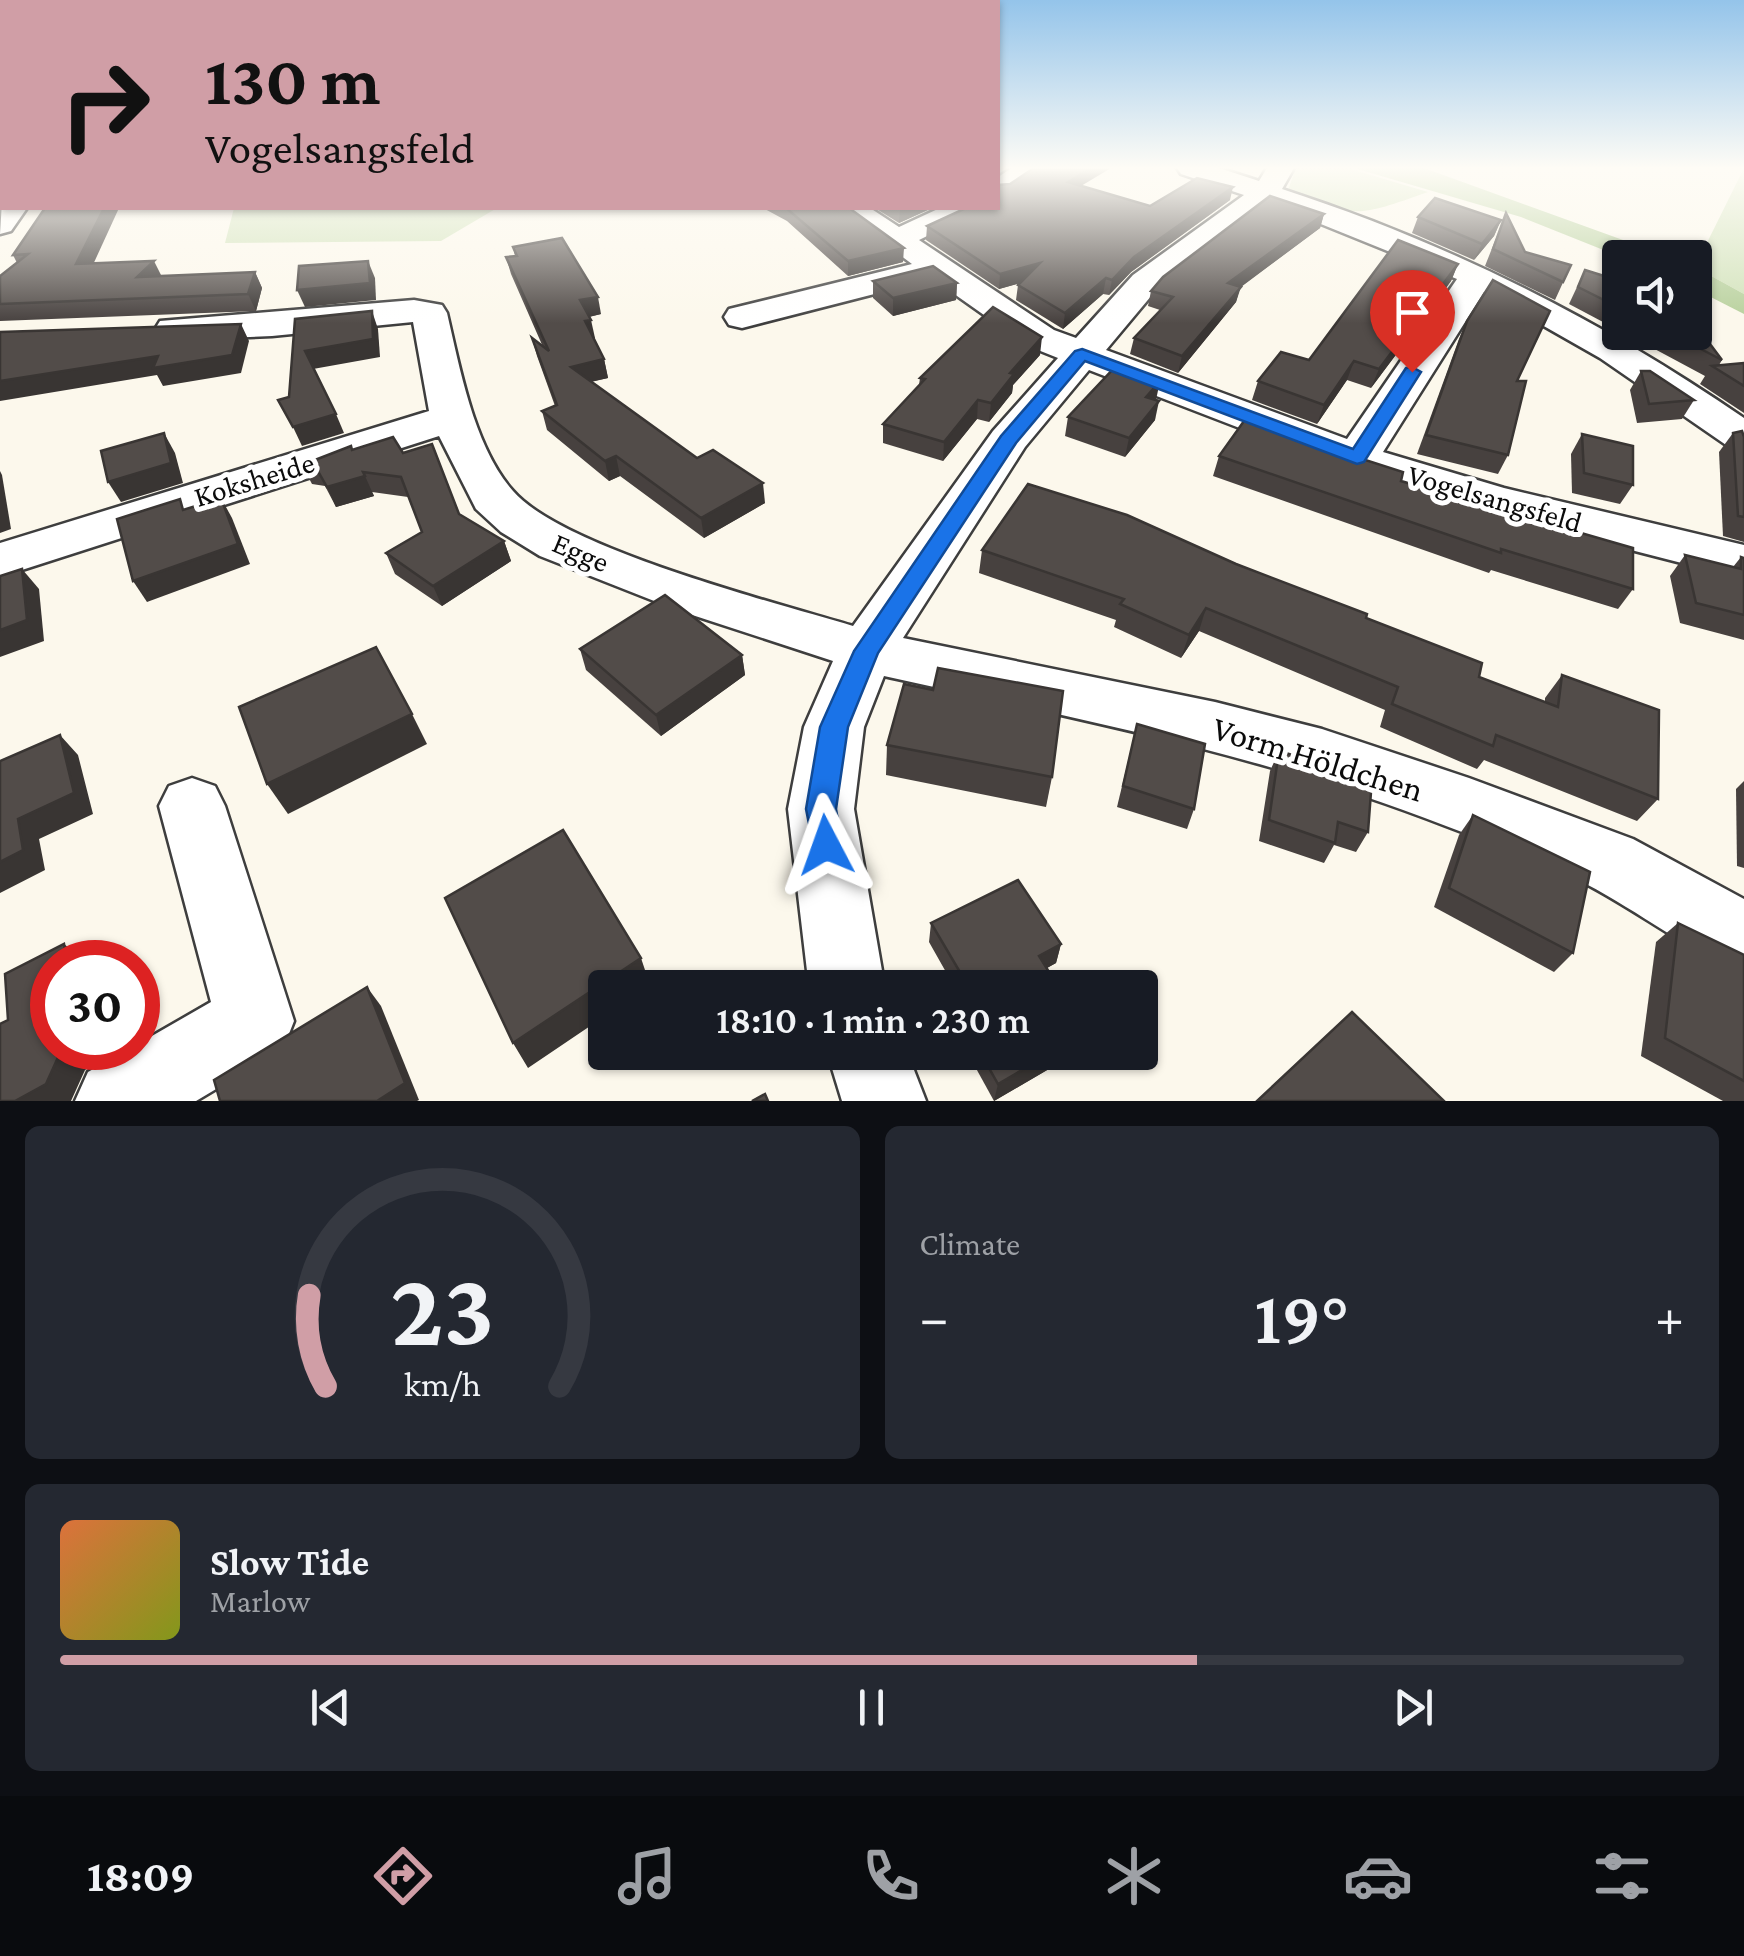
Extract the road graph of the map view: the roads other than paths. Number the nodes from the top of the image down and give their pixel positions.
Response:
1 (870, 219) edge
2 (938, 219) edge
3 (1223, 219) edge
4 (1353, 219) edge
5 (900, 238) junction
6 (936, 268) junction
7 (1482, 281) junction
8 (742, 317) dead end
9 (138, 330) edge
10 (1082, 354) junction
11 (451, 418) junction
12 (1744, 438) edge
13 (1357, 458) junction
14 (0, 560) edge
15 (1744, 562) edge
16 (866, 651) junction
17 (192, 806) dead end
18 (1744, 938) edge
19 (845, 970) edge
20 (873, 1070) edge
21 (117, 1101) edge
22 (884, 1101) edge

1 - 5 street, Vogelsangsfeld
2 - 5 street
3 - 10 street
4 - 7 street
5 - 6 street, Vogelsangsfeld
6 - 8 street
6 - 10 street, Vogelsangsfeld
7 - 12 street
7 - 13 street
9 - 11 street, Egge
10 - 13 street, Vogelsangsfeld
10 - 16 street
11 - 14 street, Koksheide
11 - 16 street, Egge
13 - 15 street, Vogelsangsfeld
16 - 18 street, Vorm Höldchen
16 - 19 street
17 - 21 street
20 - 22 street

